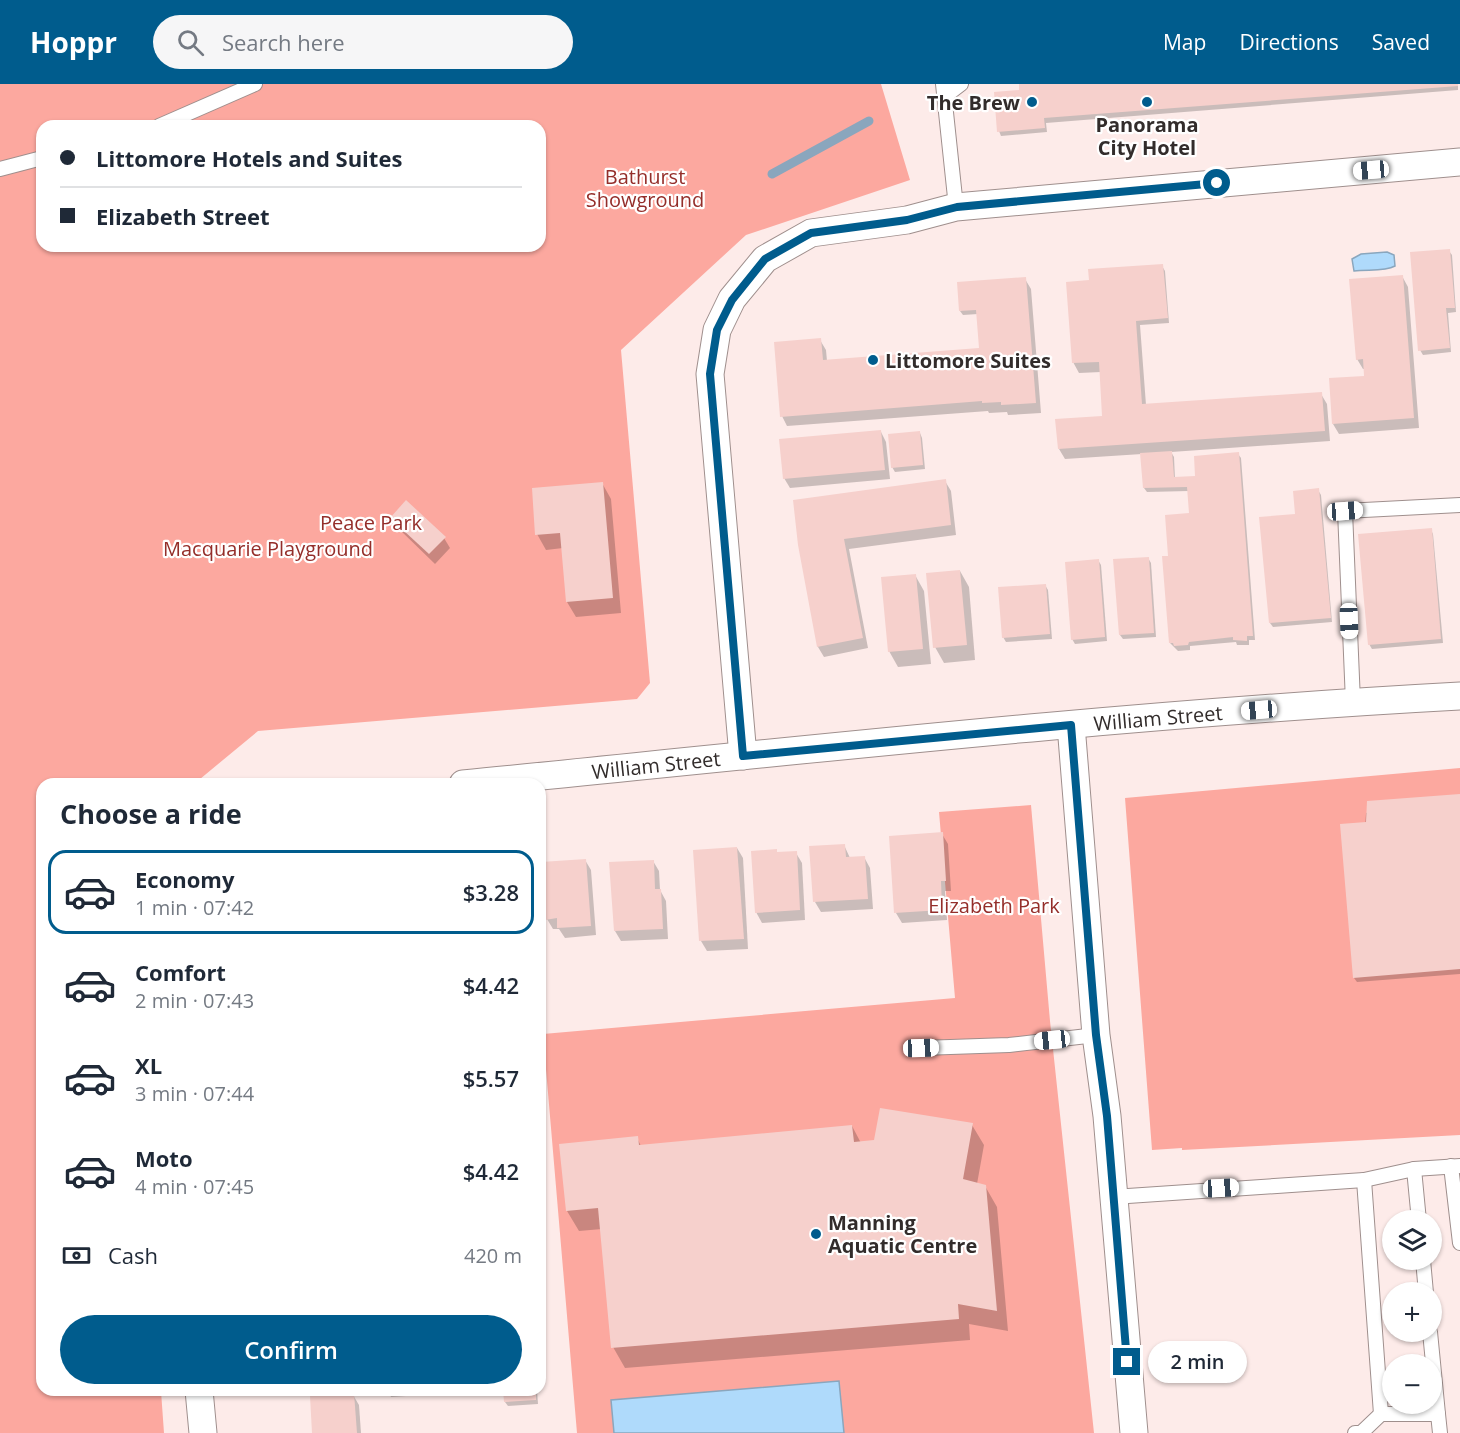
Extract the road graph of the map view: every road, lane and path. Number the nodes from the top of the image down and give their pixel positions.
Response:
1 (255, 84) edge
2 (961, 84) edge
3 (944, 90) edge
4 (173, 120) edge
5 (36, 160) edge
6 (1460, 162) edge
7 (0, 169) edge
8 (957, 207) junction
9 (1460, 505) edge
10 (1460, 696) edge
11 (1353, 702) junction
12 (1071, 725) junction
13 (743, 756) junction
14 (523, 778) edge
15 (1096, 1035) junction
16 (921, 1048) dead end
17 (1456, 1166) edge
18 (1414, 1169) junction
19 (1364, 1180) junction
20 (1113, 1197) junction
21 (1418, 1210) edge
22 (1460, 1243) edge
23 (199, 1396) edge
24 (1381, 1414) joint
25 (1438, 1414) edge
26 (202, 1433) edge
27 (1134, 1433) edge
28 (1356, 1433) edge
29 (1440, 1433) edge

1 - 4 lane
2 - 3 lane
3 - 8 lane
5 - 7 lane
6 - 8 street
8 - 13 street
9 - 11 lane
10 - 11 street, William Street
11 - 12 street, William Street
12 - 13 street, William Street
12 - 15 street
13 - 14 street, William Street
15 - 16 lane
15 - 20 street
17 - 18 lane
17 - 22 lane
18 - 19 lane
18 - 21 lane
19 - 20 lane
19 - 24 lane
20 - 27 street
23 - 26 street
24 - 28 lane
25 - 29 lane

